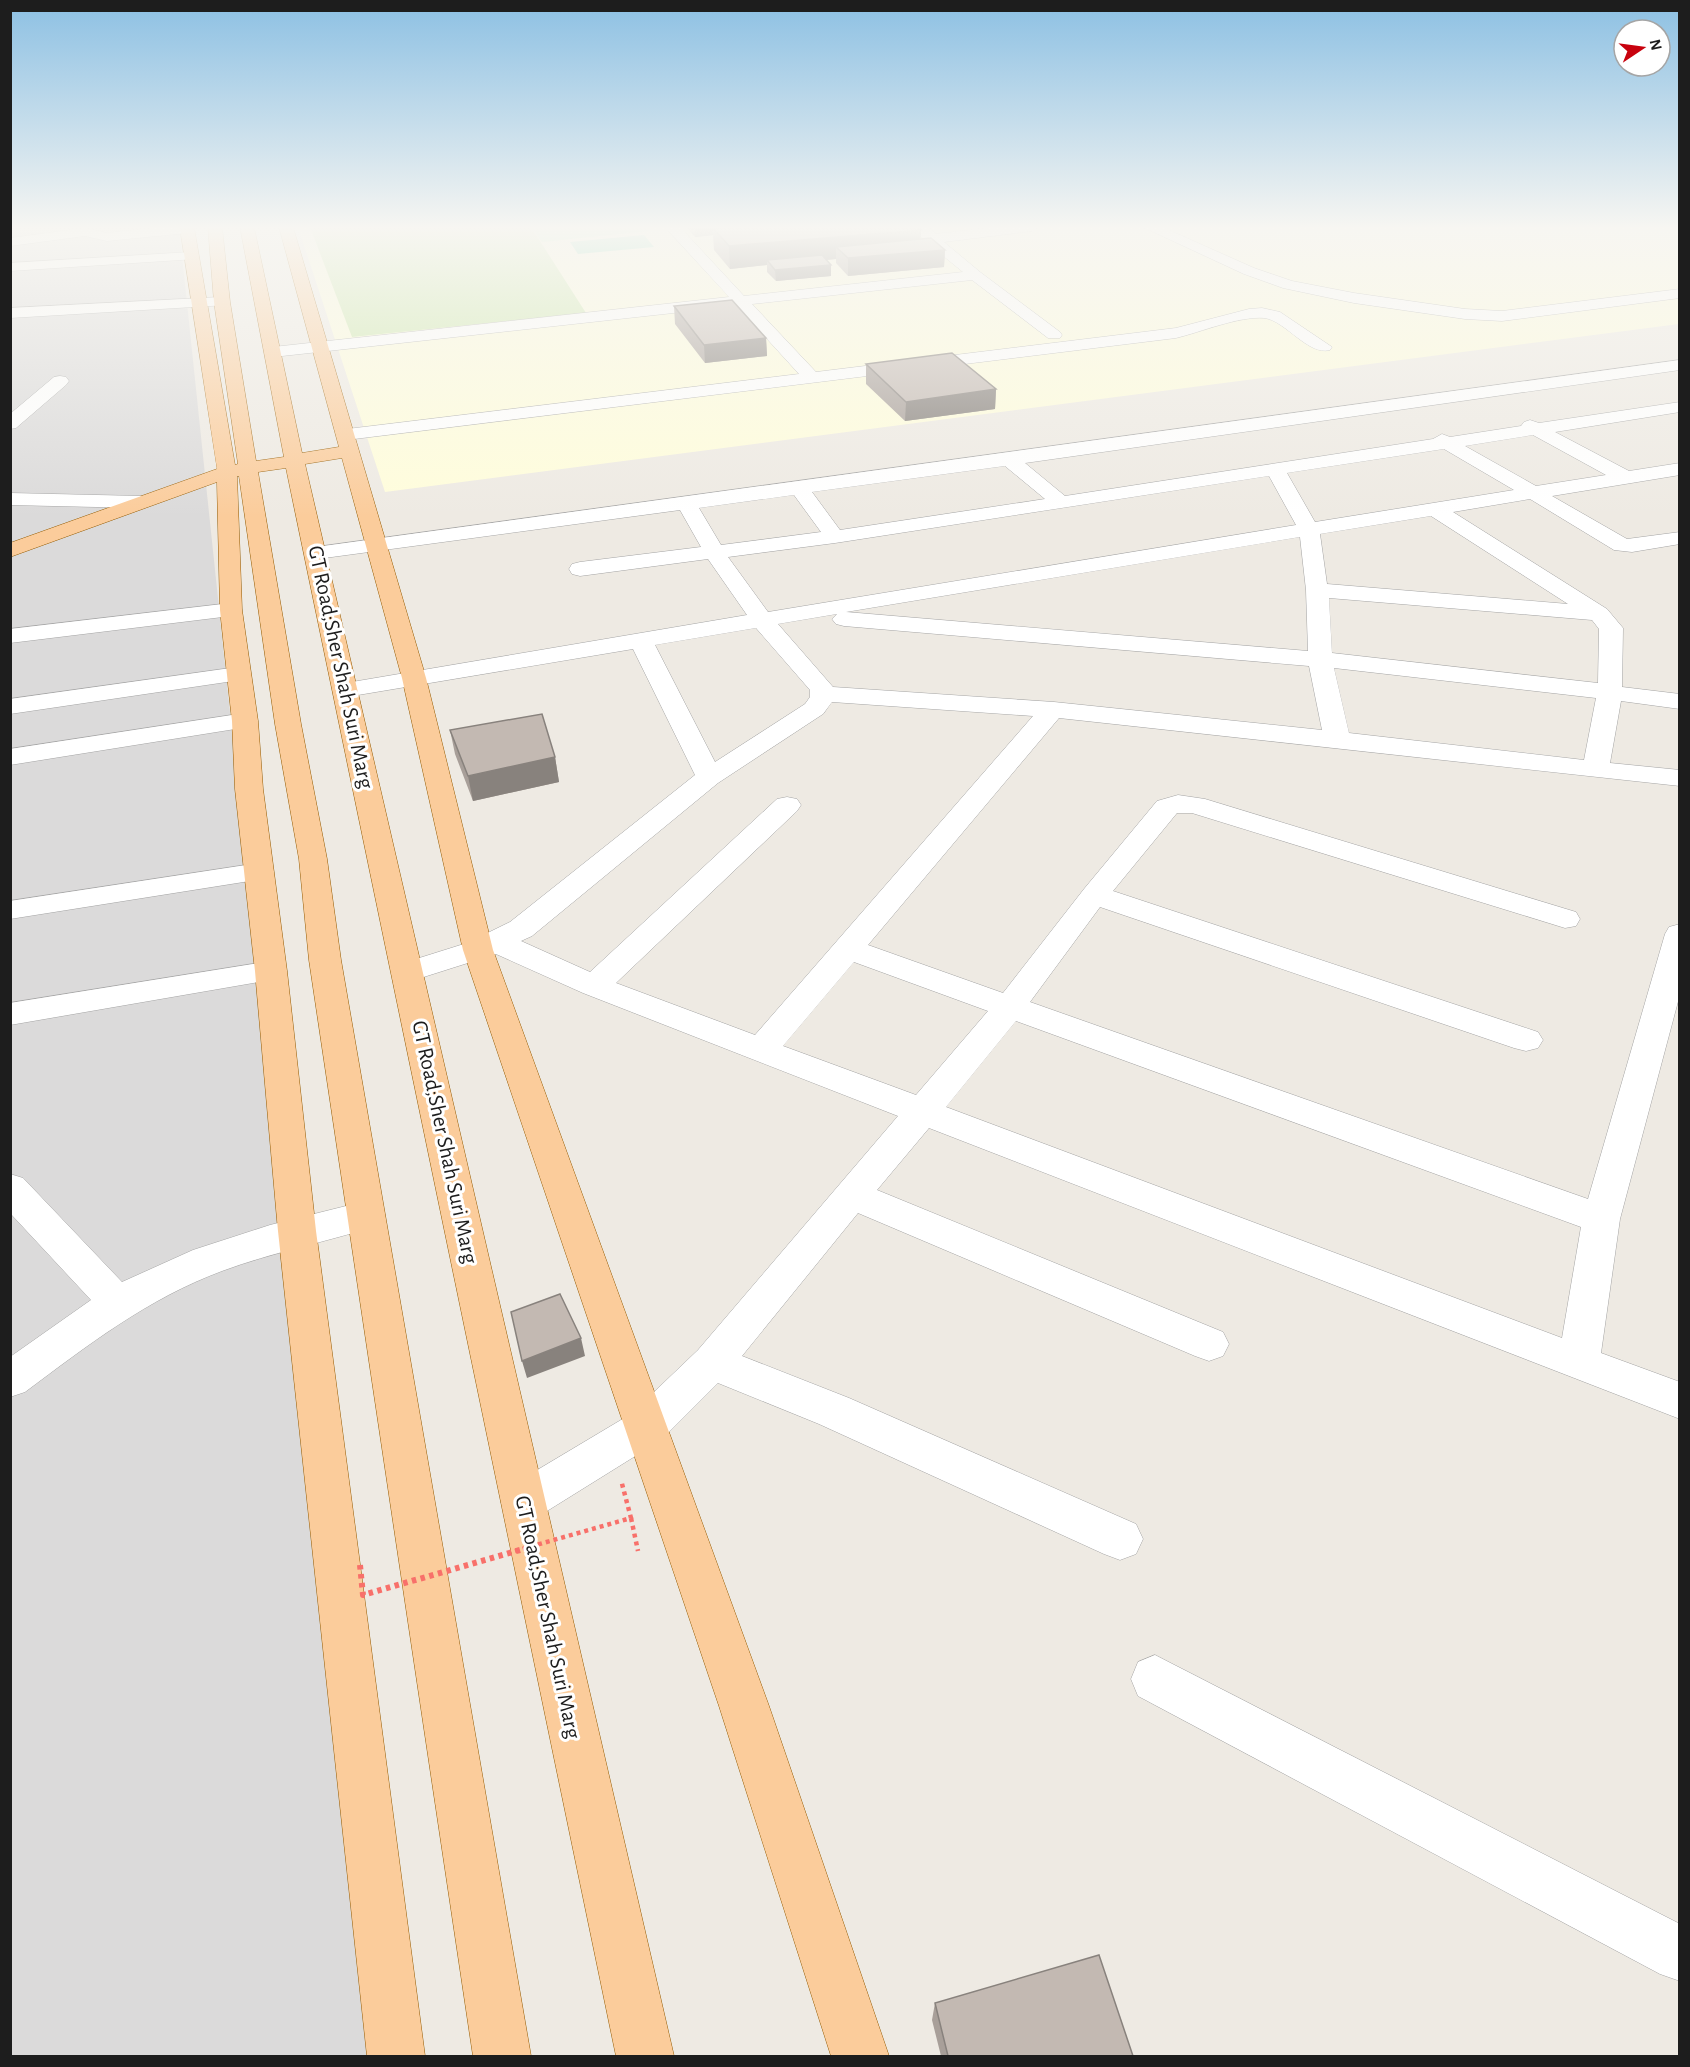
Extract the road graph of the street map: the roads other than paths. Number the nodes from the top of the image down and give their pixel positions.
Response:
1 (213, 323) edge
2 (267, 323) edge
3 (314, 323) edge
4 (531, 323) edge
5 (762, 323) edge
6 (1039, 323) edge
7 (1217, 323) edge
8 (1287, 323) edge
9 (1054, 335) dead end
10 (321, 347) junction
11 (1324, 347) dead end
12 (273, 352) junction
13 (1680, 364) edge
14 (1613, 374) junction
15 (812, 378) junction
16 (60, 381) dead end
17 (1471, 394) junction
18 (1383, 406) junction
19 (1678, 407) edge
20 (1292, 419) junction
21 (10, 424) edge
22 (1535, 429) junction
23 (348, 442) junction
24 (1448, 443) junction
25 (1104, 444) junction
26 (1008, 458) junction
27 (1358, 458) junction
28 (1123, 459) dead end
29 (294, 460) junction
30 (1680, 469) edge
31 (237, 470) junction
32 (1275, 471) junction
33 (1141, 473) dead end
34 (904, 474) junction
35 (1626, 478) junction
36 (798, 487) junction
37 (1159, 488) junction
38 (918, 489) dead end
39 (1537, 493) junction
40 (10, 499) edge
41 (140, 502) junction
42 (686, 502) junction
43 (1062, 503) junction
44 (933, 505) dead end
45 (1436, 510) junction
46 (948, 520) junction
47 (1309, 529) junction
48 (835, 537) junction
49 (1680, 538) edge
50 (376, 544) junction
51 (10, 551) edge
52 (316, 553) junction
53 (715, 554) junction
54 (580, 569) dead end
55 (1317, 590) junction
56 (231, 610) junction
57 (1599, 614) junction
58 (797, 615) junction
59 (762, 620) junction
60 (10, 636) edge
61 (640, 639) junction
62 (1320, 660) junction
63 (238, 674) junction
64 (414, 678) junction
65 (346, 690) junction
66 (1610, 692) junction
67 (824, 694) junction
68 (1680, 702) edge
69 (10, 707) edge
70 (1052, 710) junction
71 (245, 721) junction
72 (1337, 739) junction
73 (10, 757) edge
74 (1596, 769) junction
75 (709, 777) junction
76 (1680, 778) edge
77 (787, 805) dead end
78 (259, 872) junction
79 (1094, 895) junction
80 (10, 910) edge
81 (1565, 919) dead end
82 (1680, 934) edge
83 (487, 946) junction
84 (848, 949) junction
85 (271, 971) junction
86 (408, 972) junction
87 (594, 986) junction
88 (1009, 1008) junction
89 (10, 1014) edge
90 (1526, 1040) dead end
91 (761, 1050) junction
92 (922, 1112) junction
93 (10, 1188) edge
94 (852, 1195) junction
95 (366, 1215) junction
96 (1602, 1220) junction
97 (297, 1231) junction
98 (118, 1303) junction
99 (1209, 1344) dead end
100 (712, 1362) junction
101 (1579, 1362) junction
102 (10, 1380) edge
103 (1680, 1401) edge
104 (646, 1427) junction
105 (523, 1502) junction
106 (1120, 1539) dead end
107 (1155, 1679) dead end
108 (1680, 1954) edge
109 (396, 2056) edge
110 (501, 2056) edge
111 (645, 2056) edge
112 (860, 2056) edge

1 - 31 main road
2 - 12 main road, GT Road;Sher Shah Suri Marg
3 - 10 main road
4 - 10 street
5 - 15 street
6 - 9 street
7 - 15 street
8 - 11 street
10 - 12 street
10 - 23 main road
12 - 29 main road, GT Road;Sher Shah Suri Marg
13 - 14 street
14 - 17 street
14 - 19 street
15 - 23 street
16 - 21 street
17 - 18 street
17 - 22 street
18 - 20 street
18 - 24 street
19 - 22 street
20 - 25 street
20 - 27 street
22 - 24 street
22 - 35 street
23 - 29 main road
23 - 50 main road
24 - 27 street
24 - 39 street
25 - 26 street
25 - 28 street
26 - 34 street
26 - 43 street
27 - 32 street
29 - 31 main road
29 - 52 main road, GT Road;Sher Shah Suri Marg
30 - 35 street
31 - 41 main road
31 - 56 main road
31 - 95 main road
32 - 37 street
32 - 47 street
33 - 37 street
34 - 36 street
34 - 38 street
35 - 39 street
36 - 42 street
36 - 48 street
37 - 43 street
39 - 45 street
39 - 49 street
40 - 41 street
41 - 51 main road
42 - 50 street
42 - 53 street
43 - 46 street
44 - 46 street
45 - 47 street
45 - 57 street
46 - 48 street
47 - 55 street
47 - 58 street
48 - 53 street
50 - 52 street
50 - 64 main road
52 - 65 main road, GT Road;Sher Shah Suri Marg
53 - 54 street
53 - 59 street
55 - 57 street
55 - 62 street
56 - 60 street
56 - 63 main road
57 - 66 street
58 - 59 street
58 - 62 street
59 - 61 street
59 - 67 street
61 - 64 street
61 - 75 street
62 - 66 street
62 - 72 street
63 - 69 street
63 - 71 main road
64 - 65 street
64 - 83 main road
65 - 86 main road, GT Road;Sher Shah Suri Marg
66 - 68 street
66 - 74 street
67 - 70 street
67 - 75 street
70 - 72 street
70 - 84 street
71 - 73 street
71 - 78 main road
72 - 74 street
74 - 76 street
75 - 83 street
77 - 87 street
78 - 80 street
78 - 85 main road
79 - 81 street
79 - 88 street
79 - 90 street
82 - 96 street
83 - 86 street
83 - 87 street
83 - 104 main road
84 - 88 street
84 - 91 street
85 - 89 street
85 - 97 main road
86 - 105 main road, GT Road;Sher Shah Suri Marg
87 - 91 street
88 - 92 street
88 - 96 street
91 - 92 street
92 - 94 street
92 - 101 street
93 - 98 street
94 - 99 street
94 - 100 street
95 - 97 street
95 - 110 main road
96 - 101 street
97 - 98 street
97 - 109 main road
98 - 102 street
100 - 104 street
100 - 106 street
101 - 103 street
104 - 105 street
104 - 112 main road
105 - 111 main road, GT Road;Sher Shah Suri Marg
107 - 108 street

